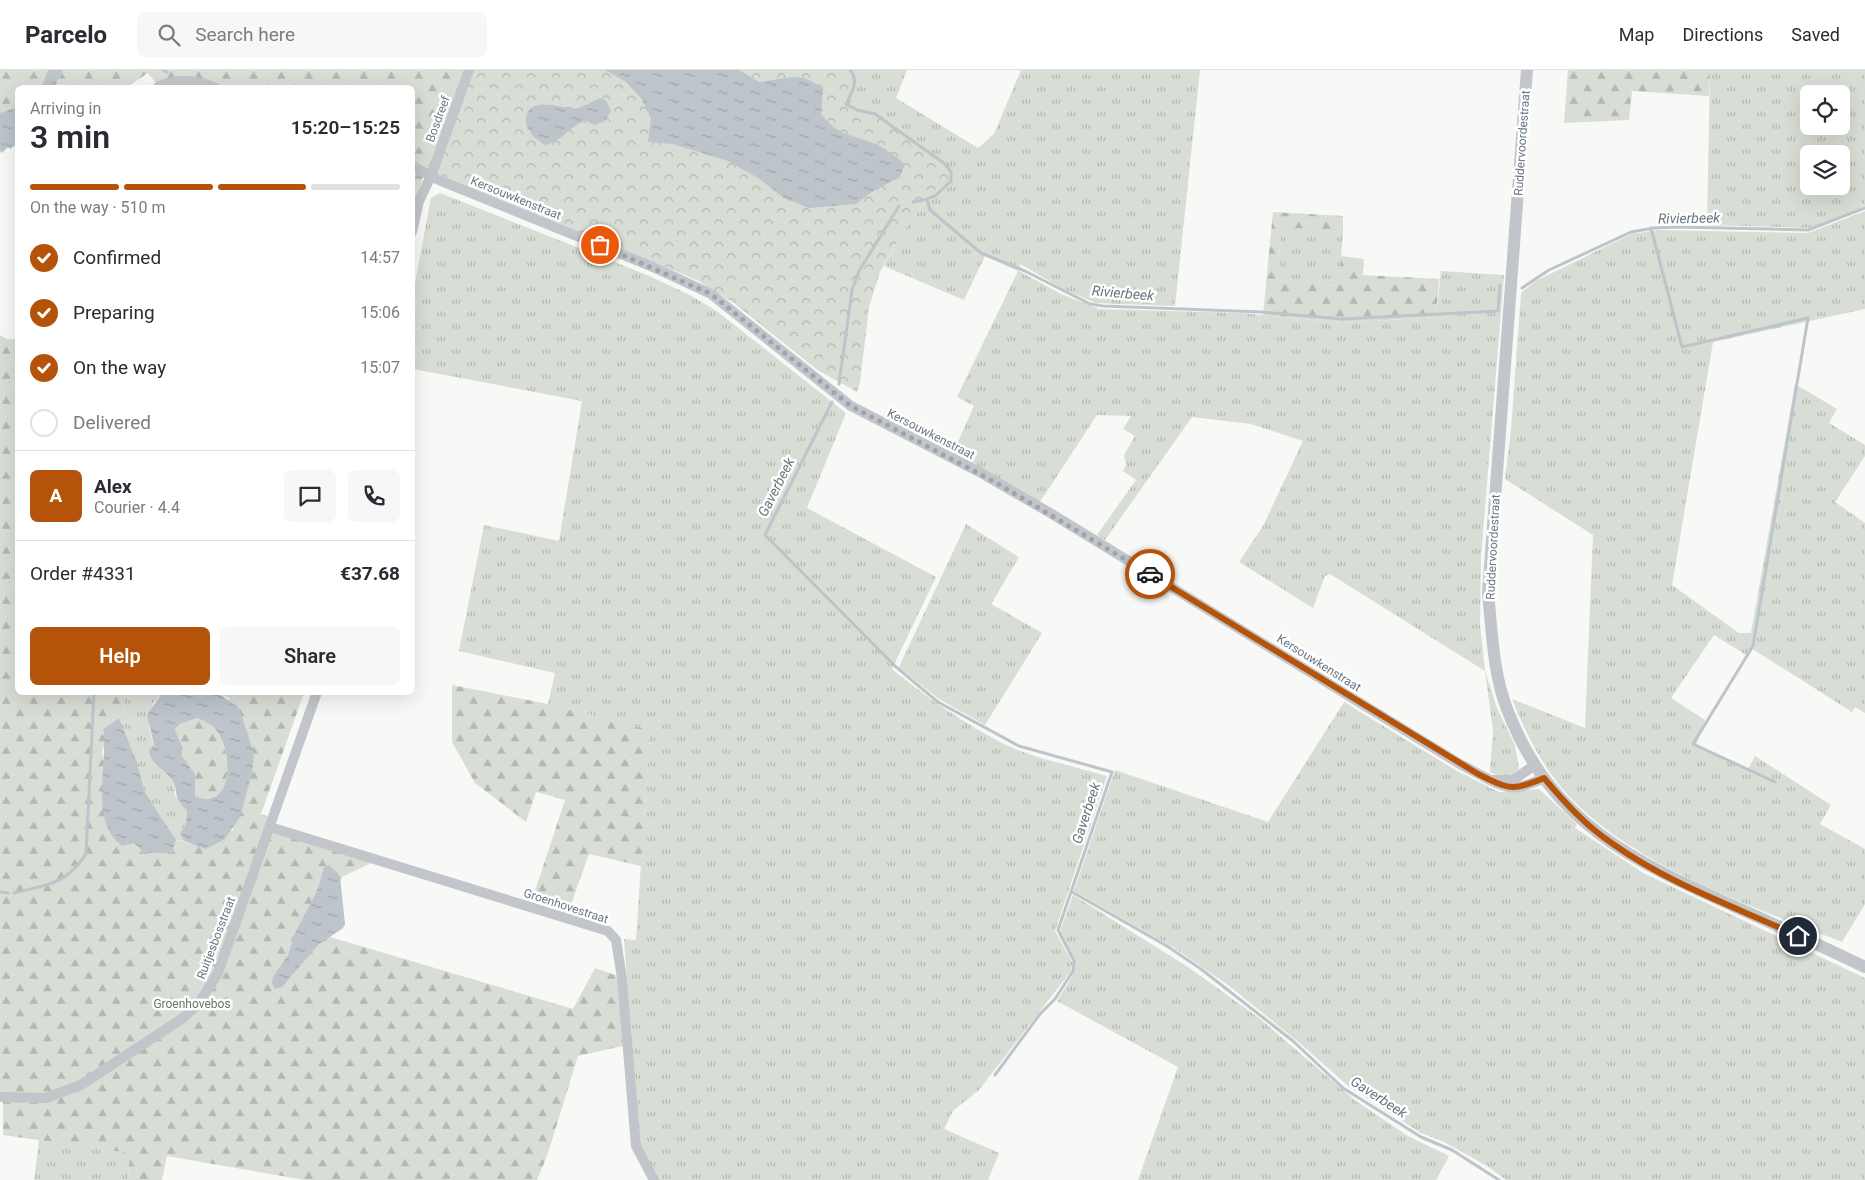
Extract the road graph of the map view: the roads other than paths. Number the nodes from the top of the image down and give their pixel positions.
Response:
1 (469, 70) edge
2 (1527, 70) edge
3 (162, 85) edge
4 (209, 85) edge
5 (415, 168) edge
6 (431, 176) junction
7 (415, 219) edge
8 (316, 695) edge
9 (1535, 765) junction
10 (1544, 778) junction
11 (1490, 780) junction
12 (270, 827) junction
13 (1845, 958) junction
14 (1865, 963) edge
15 (1865, 968) edge
16 (0, 1097) edge
17 (654, 1180) edge

1 - 6 street, Bosdreef
2 - 9 street, Ruddervoordestraat
3 - 4 street
5 - 6 street
6 - 7 street, Bosdreef
6 - 11 street, Kersouwkenstraat
8 - 12 street, Ruitjesbosstraat
9 - 10 street, Ruddervoordestraat
9 - 11 street
10 - 11 street, Kersouwkenstraat
10 - 13 street, Ruddervoordestraat
12 - 16 street, Ruitjesbosstraat
12 - 17 street, Groenhovestraat
13 - 14 street, Ruddervoordestraat
13 - 15 street, Ruddervoordestraat

